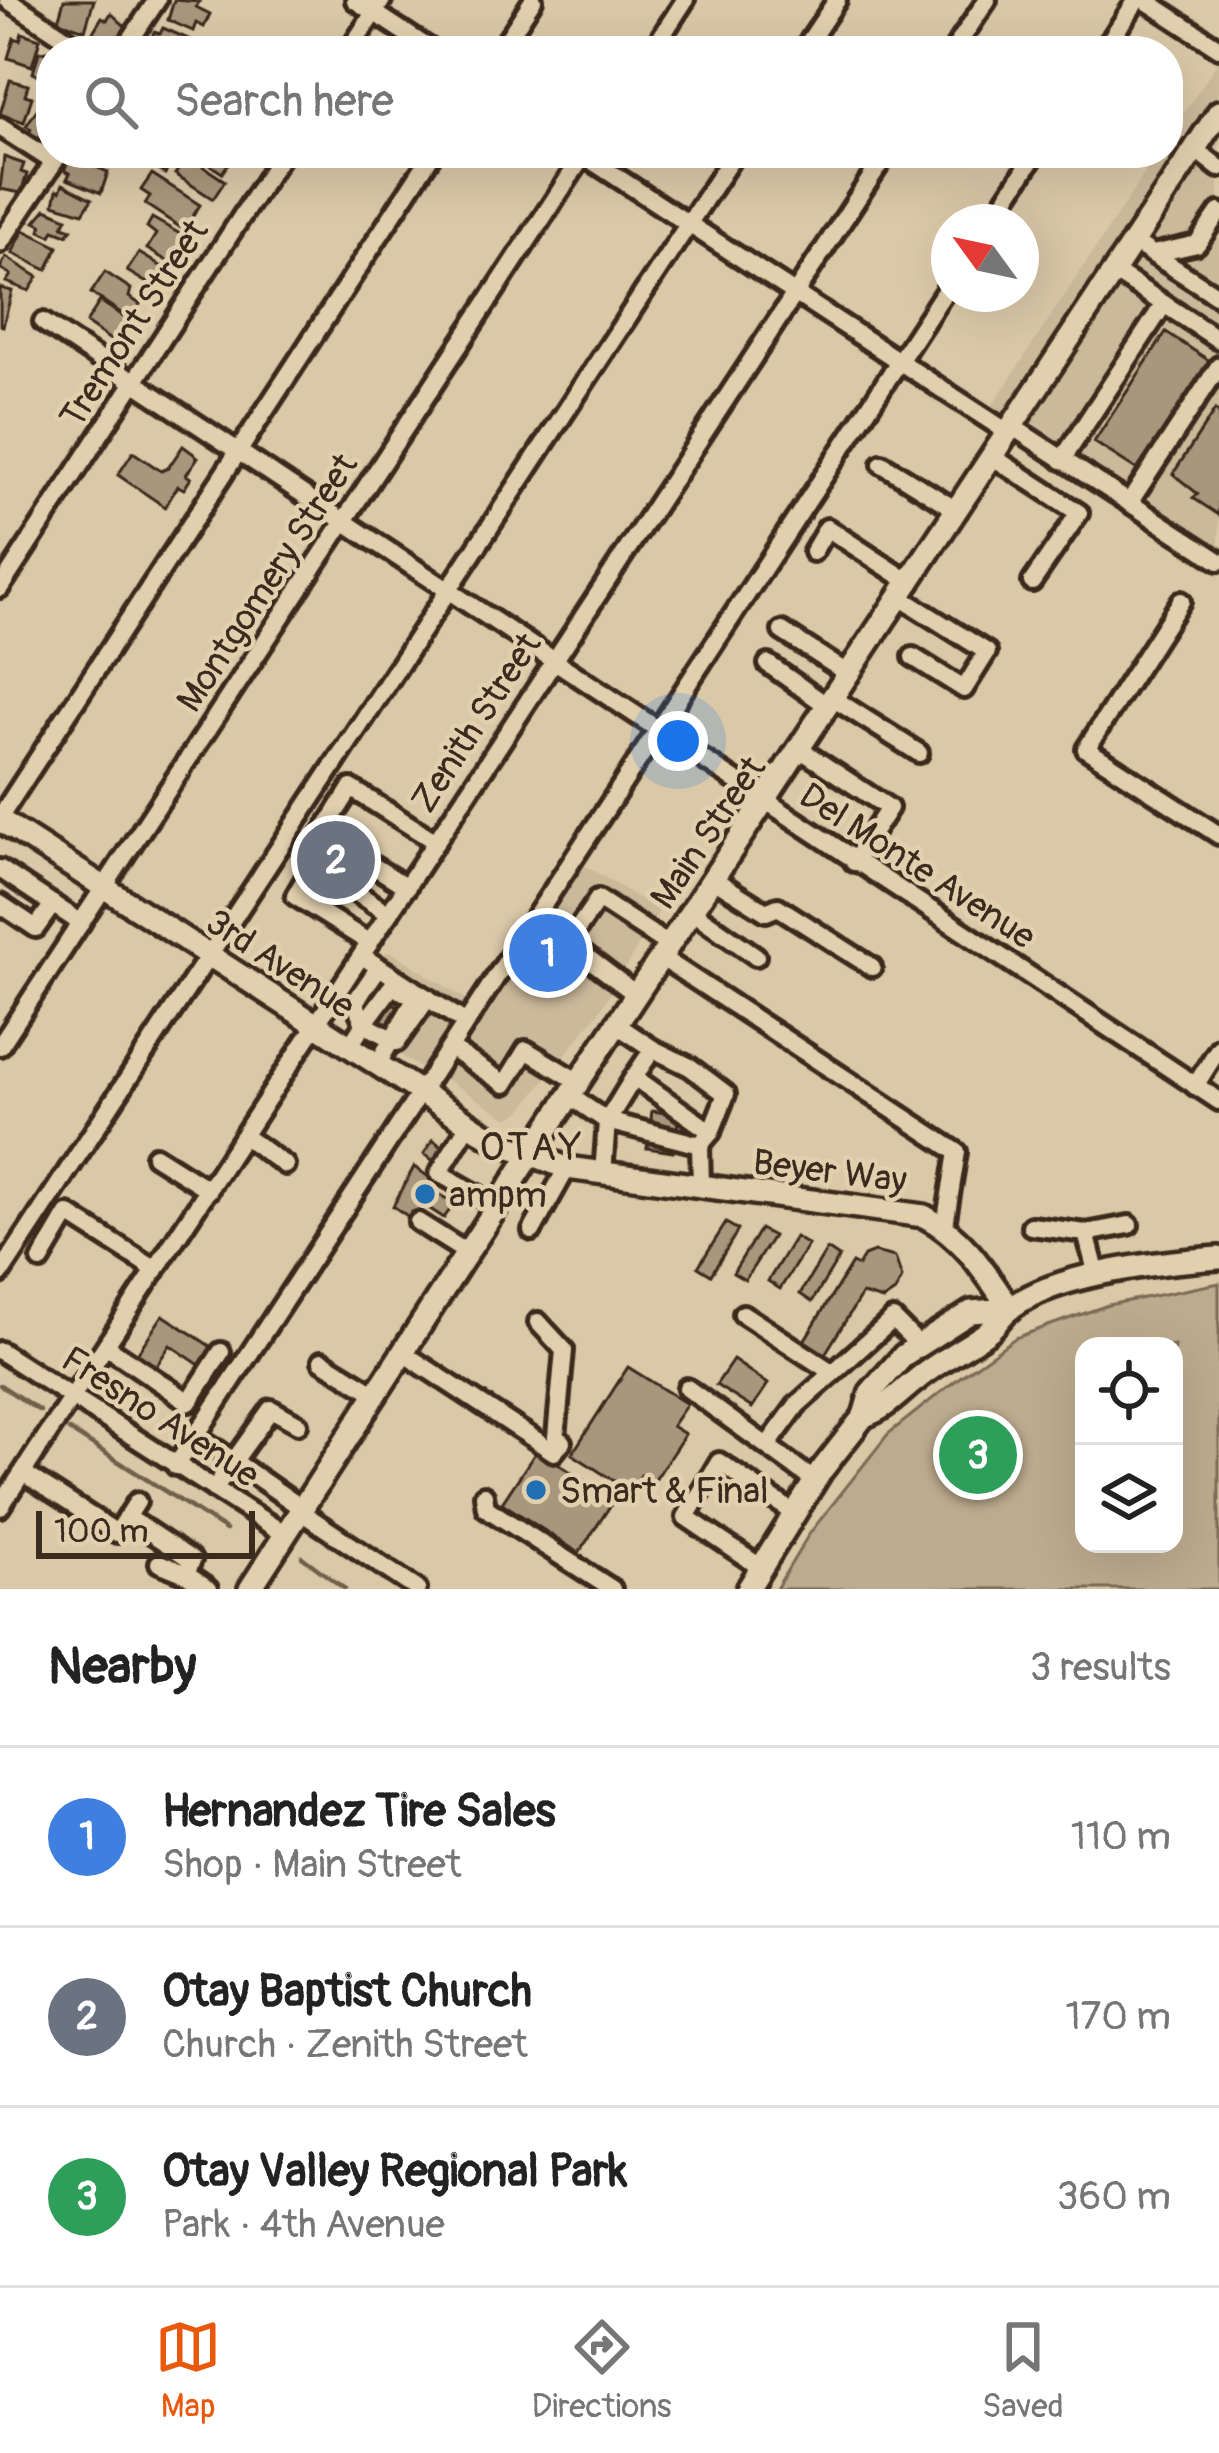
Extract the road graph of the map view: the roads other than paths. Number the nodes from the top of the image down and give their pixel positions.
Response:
1 (8, 0) edge
2 (157, 0) edge
3 (355, 0) edge
4 (533, 0) edge
5 (685, 0) edge
6 (837, 0) edge
7 (987, 0) edge
8 (1141, 0) edge
9 (378, 6) edge
10 (62, 36) edge
11 (133, 36) edge
12 (359, 36) edge
13 (415, 36) edge
14 (510, 36) edge
15 (662, 36) edge
16 (813, 36) edge
17 (963, 36) edge
18 (1114, 36) edge
19 (1219, 48) edge
20 (1219, 114) edge
21 (0, 127) edge
22 (36, 147) edge
23 (1195, 149) junction
24 (50, 168) edge
25 (273, 168) edge
26 (423, 168) edge
27 (574, 168) edge
28 (603, 168) edge
29 (724, 168) edge
30 (877, 168) edge
31 (1026, 168) edge
32 (1219, 168) edge
33 (1003, 204) edge
34 (1219, 212) edge
35 (686, 225) junction
36 (0, 242) edge
37 (1143, 248) junction
38 (1114, 272) junction
39 (796, 295) junction
40 (1219, 298) edge
41 (1164, 304) junction
42 (931, 312) edge
43 (44, 322) dead end
44 (1219, 340) edge
45 (898, 363) junction
46 (1219, 366) edge
47 (135, 382) junction
48 (1011, 430) junction
49 (240, 450) junction
50 (993, 457) junction
51 (1062, 460) junction
52 (882, 464) dead end
53 (1129, 503) junction
54 (958, 511) junction
55 (345, 522) junction
56 (813, 552) dead end
57 (1219, 561) edge
58 (1032, 582) dead end
59 (0, 588) edge
60 (450, 590) junction
61 (906, 590) junction
62 (1181, 601) dead end
63 (782, 631) dead end
64 (913, 657) dead end
65 (556, 659) junction
66 (768, 664) dead end
67 (850, 675) junction
68 (832, 703) junction
69 (657, 728) junction
70 (801, 750) junction
71 (919, 753) dead end
72 (766, 803) junction
73 (0, 818) edge
74 (1219, 835) edge
75 (329, 839) junction
76 (436, 842) junction
77 (854, 862) junction
78 (314, 865) junction
79 (0, 869) edge
80 (715, 880) junction
81 (407, 886) junction
82 (104, 887) junction
83 (0, 904) edge
84 (53, 904) junction
85 (693, 912) junction
86 (389, 914) junction
87 (81, 923) junction
88 (36, 928) junction
89 (366, 949) junction
90 (666, 952) junction
91 (59, 956) junction
92 (756, 956) dead end
93 (210, 957) junction
94 (379, 967) junction
95 (872, 967) dead end
96 (638, 995) junction
97 (428, 998) junction
98 (466, 1023) junction
99 (364, 1024) junction
100 (617, 1025) junction
101 (316, 1026) junction
102 (392, 1039) junction
103 (0, 1046) edge
104 (349, 1047) junction
105 (450, 1048) junction
106 (1219, 1048) edge
107 (653, 1049) junction
108 (376, 1065) junction
109 (634, 1077) junction
110 (1195, 1086) junction
111 (574, 1089) junction
112 (420, 1094) junction
113 (1219, 1101) edge
114 (607, 1121) junction
115 (469, 1124) junction
116 (244, 1136) junction
117 (706, 1139) junction
118 (155, 1156) dead end
119 (529, 1157) junction
120 (285, 1165) dead end
121 (567, 1168) junction
122 (603, 1174) junction
123 (701, 1187) junction
124 (209, 1190) junction
125 (497, 1206) junction
126 (418, 1222) dead end
127 (1129, 1225) dead end
128 (944, 1226) junction
129 (1031, 1226) dead end
130 (532, 1231) dead end
131 (1086, 1233) junction
132 (467, 1253) junction
133 (1219, 1258) edge
134 (41, 1260) dead end
135 (156, 1270) junction
136 (0, 1274) edge
137 (1096, 1275) junction
138 (1010, 1309) junction
139 (743, 1314) dead end
140 (538, 1322) dead end
141 (106, 1346) junction
142 (919, 1346) junction
143 (0, 1352) edge
144 (221, 1352) dead end
145 (403, 1353) junction
146 (322, 1361) dead end
147 (833, 1373) junction
148 (687, 1388) dead end
149 (376, 1394) junction
150 (72, 1398) junction
151 (863, 1416) junction
152 (298, 1424) dead end
153 (196, 1436) junction
154 (767, 1446) junction
155 (232, 1460) junction
156 (176, 1466) junction
157 (23, 1473) junction
158 (815, 1481) junction
159 (214, 1490) junction
160 (484, 1495) dead end
161 (0, 1507) edge
162 (302, 1510) junction
163 (794, 1513) junction
164 (286, 1535) junction
165 (159, 1563) dead end
166 (760, 1568) junction
167 (186, 1574) junction
168 (208, 1589) edge
169 (250, 1589) edge
170 (417, 1589) edge
171 (612, 1589) edge
172 (748, 1589) edge

1 - 10 street
2 - 11 street
3 - 9 street
4 - 14 street
5 - 15 street
6 - 16 street
7 - 17 street
8 - 18 street
8 - 19 street
9 - 12 street
9 - 13 street
20 - 23 main road, Main Street
21 - 22 street
23 - 32 street
23 - 37 main road, Main Street
24 - 36 street
25 - 47 street, Tremont Street
26 - 49 street
27 - 55 street, Montgomery Street
28 - 35 street
29 - 35 street
30 - 39 street, Zenith Street
31 - 33 street
34 - 37 street
35 - 39 street
35 - 60 street
37 - 38 main road, Main Street
37 - 40 street
38 - 41 street
38 - 48 main road, Main Street
39 - 45 street
39 - 65 street, Zenith Street
41 - 44 street
41 - 51 street
42 - 45 street
43 - 47 street, Del Monte Avenue
45 - 48 street
45 - 69 street
46 - 53 street
47 - 49 street, Del Monte Avenue
47 - 59 street, Tremont Street
48 - 50 main road, Main Street
48 - 51 street
49 - 55 street, Del Monte Avenue
49 - 73 street
50 - 54 main road, Main Street
50 - 58 street
51 - 53 street
52 - 54 street
53 - 57 street
54 - 61 main road, Main Street
55 - 60 street, Del Monte Avenue
55 - 82 street, Montgomery Street
56 - 61 street
60 - 65 street, Del Monte Avenue
60 - 93 street
61 - 64 street
61 - 67 main road, Main Street
62 - 74 street
63 - 67 street
65 - 69 street, Del Monte Avenue
65 - 76 street, Zenith Street
66 - 68 street
67 - 68 main road, Main Street
68 - 70 main road, Main Street
68 - 71 street
69 - 72 street, Del Monte Avenue
69 - 98 street
70 - 72 main road, Main Street
70 - 77 street
72 - 77 street, Del Monte Avenue
72 - 80 main road, Main Street
73 - 82 main road, 3rd Avenue
75 - 76 street
75 - 78 street
75 - 81 street
76 - 81 street, Zenith Street
77 - 110 street, Del Monte Avenue
78 - 86 street
78 - 89 street
79 - 84 street
80 - 85 main road, Main Street
80 - 95 street
81 - 86 street, Zenith Street
82 - 87 street, Montgomery Street
82 - 93 main road, 3rd Avenue
83 - 88 street
84 - 87 street
84 - 88 street
85 - 90 main road, Main Street
85 - 92 street
86 - 89 street, Zenith Street
87 - 91 street, Montgomery Street
88 - 91 street
89 - 94 street
89 - 101 street, Zenith Street
90 - 96 main road, Main Street
90 - 96 street
90 - 128 street
91 - 103 street, Montgomery Street
93 - 101 main road, 3rd Avenue
93 - 136 street
94 - 97 street
94 - 99 street
96 - 100 main road, Main Street
97 - 98 street
97 - 102 street
98 - 105 street
99 - 102 street
99 - 102 street
99 - 104 street
100 - 107 street
100 - 111 main road, Main Street
101 - 104 main road, 3rd Avenue
101 - 116 street, Zenith Street
102 - 108 street
104 - 108 main road, 3rd Avenue
105 - 111 street
105 - 112 street
106 - 110 street
107 - 109 street
107 - 117 street
108 - 112 main road, 3rd Avenue
109 - 114 street
109 - 117 street
110 - 113 street, Del Monte Avenue
111 - 114 street
111 - 119 main road, Main Street
112 - 115 main road, 3rd Avenue
112 - 153 street
114 - 117 street
114 - 122 street
115 - 119 main road, 3rd Avenue
115 - 125 street
116 - 120 street
116 - 124 street, Zenith Street
117 - 123 street
118 - 124 street
119 - 121 main road, Beyer Way
119 - 125 main road, Main Street
121 - 122 main road, Beyer Way
121 - 130 street
122 - 123 main road, Beyer Way
123 - 128 main road, Beyer Way
124 - 135 street, Zenith Street
125 - 132 main road, Main Street
126 - 132 street
127 - 131 street
128 - 138 main road, Beyer Way
129 - 131 street
131 - 137 street
132 - 145 main road, Main Street
133 - 137 main road
134 - 135 street
135 - 141 street, Zenith Street
137 - 138 main road
138 - 142 main road
138 - 151 main road
139 - 147 street
140 - 145 street
141 - 144 street
141 - 150 street, Zenith Street
142 - 147 street
142 - 151 main road
143 - 150 street, Fresno Avenue
145 - 149 main road, Main Street
146 - 149 street
147 - 154 street
148 - 154 street
149 - 162 main road, Main Street
150 - 156 street, Fresno Avenue
150 - 157 street, Zenith Street
151 - 158 main road
152 - 155 street
153 - 155 street
153 - 156 street
154 - 158 street
155 - 159 street
155 - 162 street
156 - 159 street, Fresno Avenue
157 - 161 street, Zenith Street
157 - 167 street
158 - 163 main road
159 - 164 street, Fresno Avenue
160 - 171 street
162 - 164 main road, Main Street
162 - 170 street
163 - 166 main road
163 - 166 street
164 - 169 main road, Main Street
165 - 167 street
166 - 172 main road
167 - 168 street

